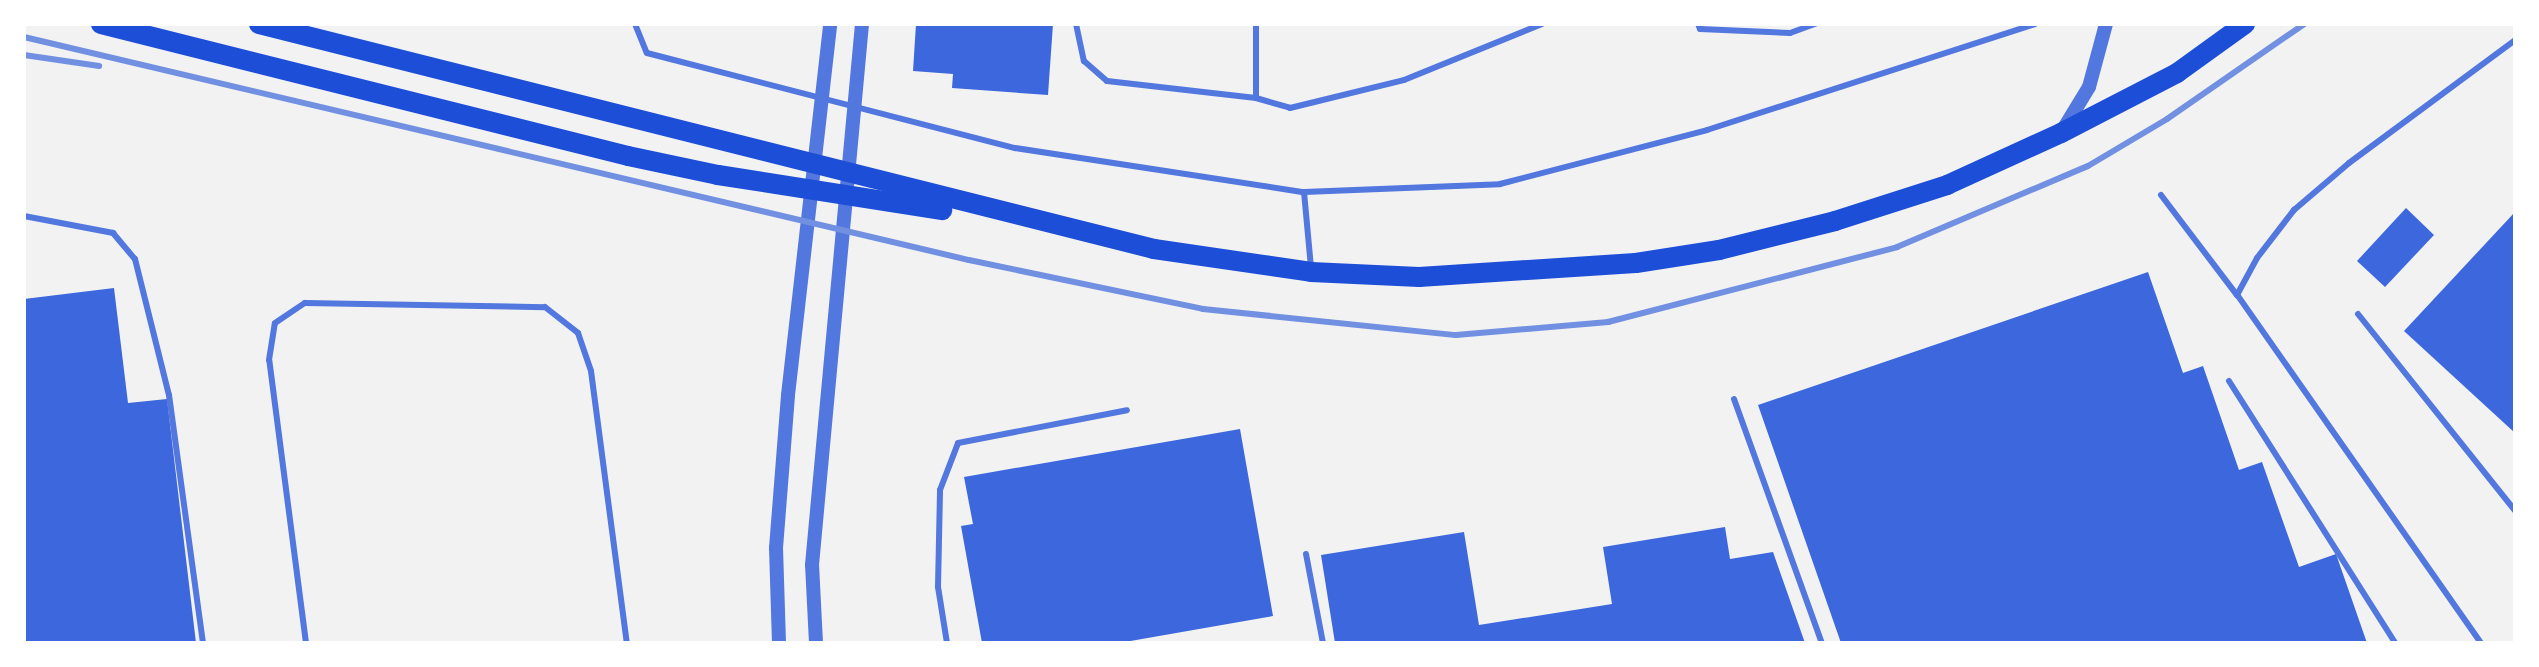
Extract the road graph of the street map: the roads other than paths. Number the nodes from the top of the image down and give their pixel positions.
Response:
1 (101, 24) edge
2 (259, 24) edge
3 (635, 24) edge
4 (830, 24) edge
5 (862, 24) edge
6 (1076, 24) edge
7 (1256, 24) edge
8 (1542, 24) edge
9 (1698, 24) edge
10 (1815, 24) edge
11 (2035, 24) edge
12 (2106, 24) edge
13 (2245, 24) edge
14 (2515, 40) edge
15 (1256, 98) junction
16 (2061, 133) junction
17 (1304, 192) junction
18 (2161, 195) dead end
19 (24, 216) edge
20 (1080, 233) junction
21 (1311, 272) junction
22 (2237, 295) junction
23 (2358, 314) dead end
24 (2229, 381) dead end
25 (1734, 399) dead end
26 (1127, 410) dead end
27 (2515, 511) edge
28 (1306, 554) dead end
29 (203, 643) edge
30 (306, 643) edge
31 (627, 643) edge
32 (779, 643) edge
33 (816, 643) edge
34 (947, 643) edge
35 (1323, 643) edge
36 (1822, 643) edge
37 (2395, 643) edge
38 (2481, 643) edge

1 - 20 main road
2 - 20 main road
3 - 17 lane
4 - 32 street
5 - 33 street
6 - 15 lane
7 - 15 lane
8 - 15 lane
9 - 10 lane
11 - 17 lane
12 - 16 street
13 - 16 main road
14 - 22 lane
16 - 21 main road
17 - 21 lane
18 - 22 lane
19 - 29 lane
20 - 21 main road
22 - 38 lane
23 - 27 lane
24 - 37 lane
25 - 36 lane
26 - 34 lane
28 - 35 lane
30 - 31 lane

